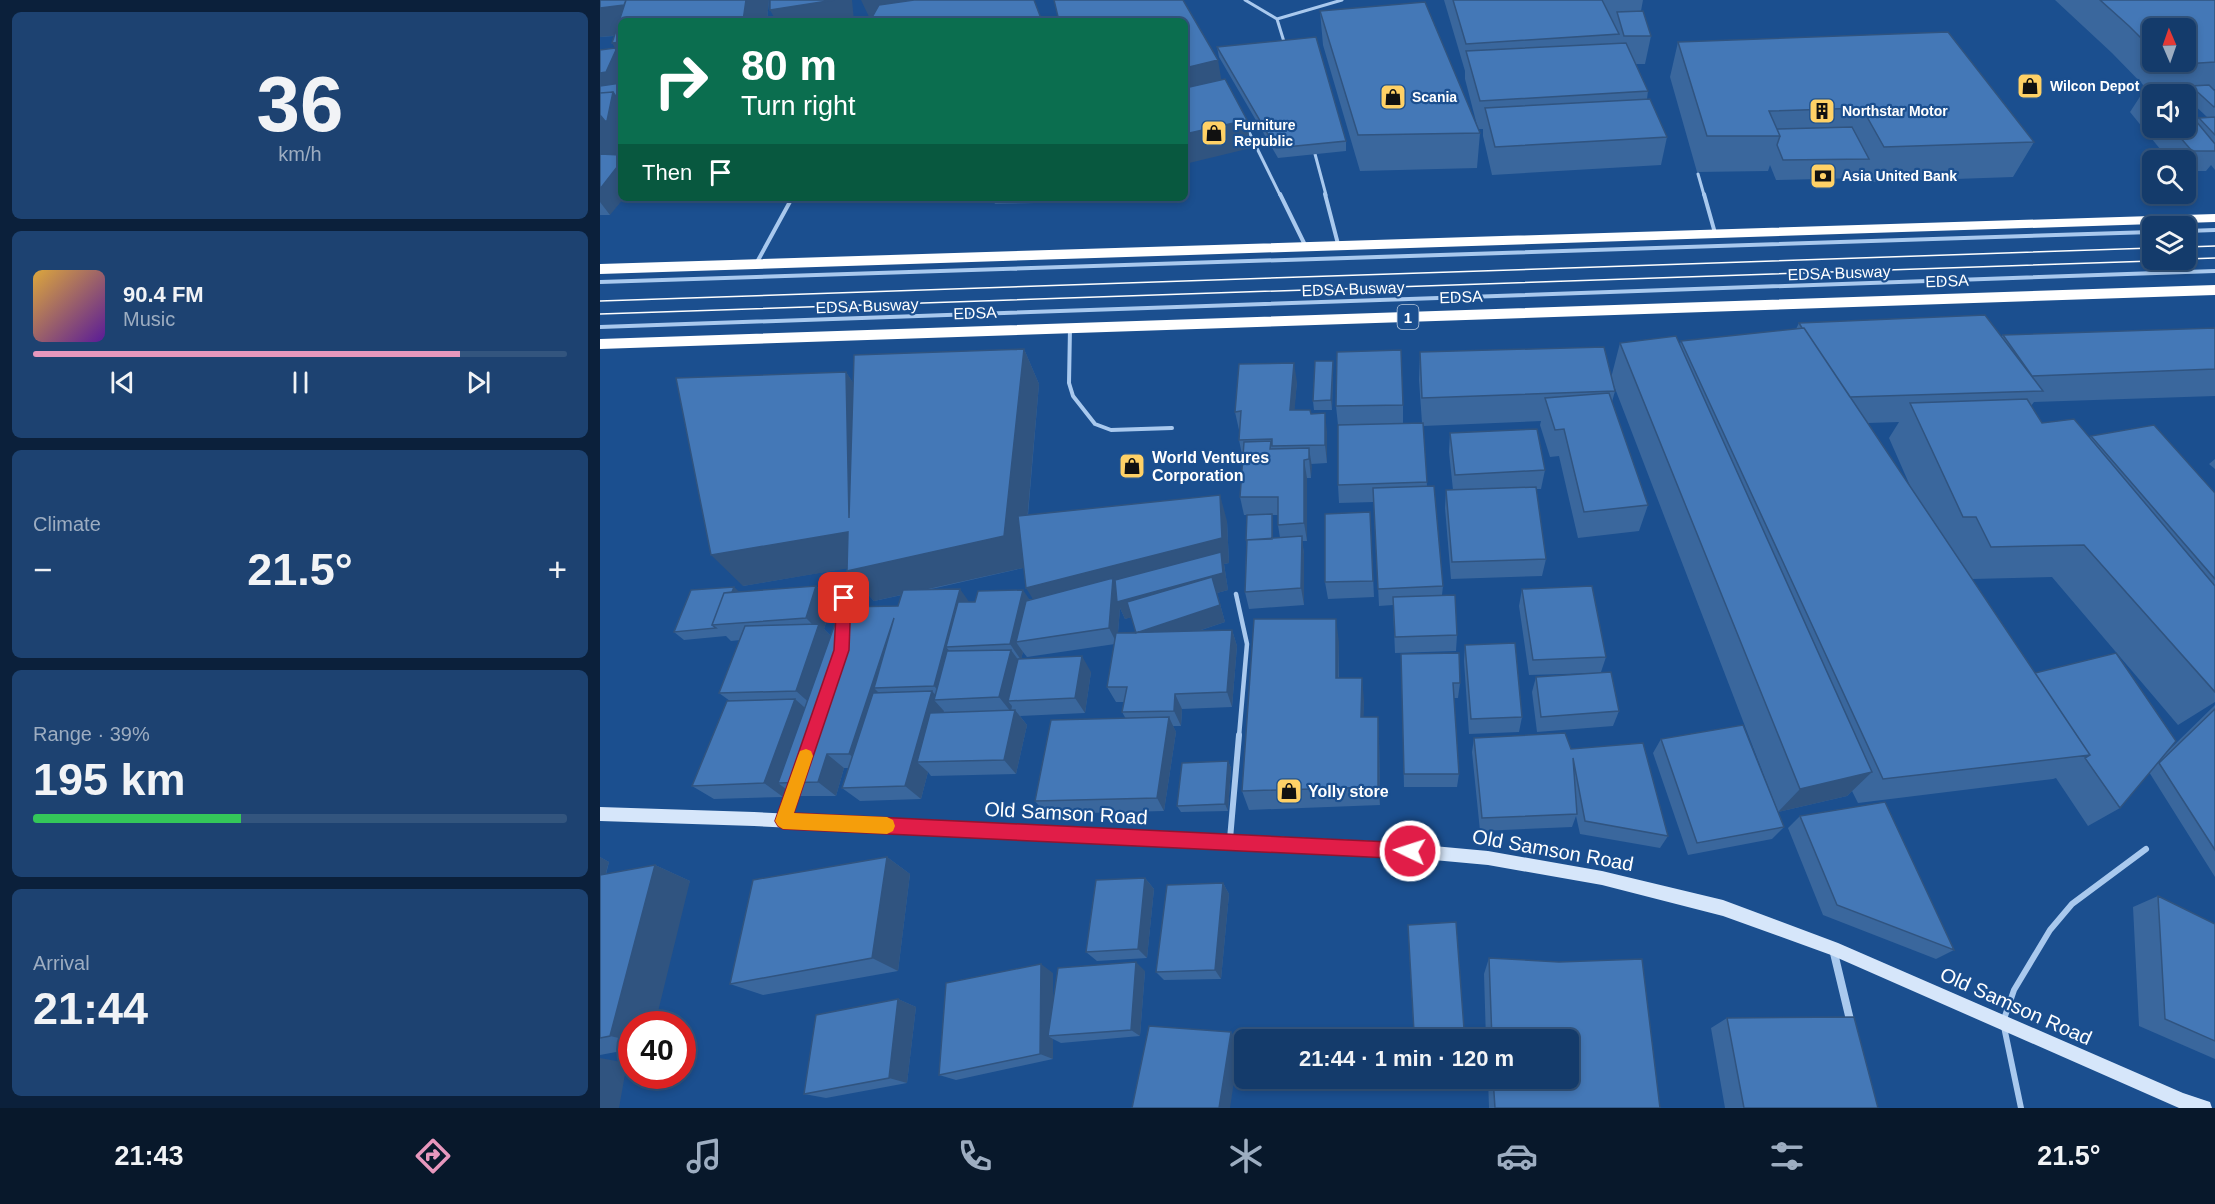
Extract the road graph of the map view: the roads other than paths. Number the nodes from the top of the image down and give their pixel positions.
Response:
1 (1245, 0) edge
2 (1342, 0) edge
3 (1277, 19) junction
4 (1286, 50) edge
5 (1244, 123) edge
6 (1315, 154) edge
7 (1698, 174) dead end
8 (790, 201) edge
9 (2215, 218) edge
10 (2215, 230) edge
11 (2196, 231) edge
12 (2142, 232) edge
13 (1715, 233) junction
14 (1338, 244) junction
15 (1305, 245) junction
16 (756, 264) junction
17 (600, 269) edge
18 (2215, 271) edge
19 (600, 282) edge
20 (2215, 290) edge
21 (600, 327) edge
22 (1070, 328) junction
23 (600, 344) edge
24 (1172, 428) dead end
25 (1236, 594) dead end
26 (844, 598) dead end
27 (843, 618) edge
28 (798, 779) edge
29 (600, 814) edge
30 (783, 821) junction
31 (1230, 842) junction
32 (2146, 849) dead end
33 (1833, 948) junction
34 (2003, 1022) junction
35 (1852, 1028) edge
36 (2184, 1105) edge
37 (2021, 1108) edge
38 (2204, 1108) edge

1 - 3 lane
2 - 3 lane
3 - 4 lane
5 - 15 lane
6 - 14 lane
7 - 13 lane
8 - 16 lane
9 - 13 highway
10 - 11 lane
12 - 19 lane, EDSA Busway
13 - 14 highway
14 - 15 highway
15 - 16 highway
16 - 17 highway
18 - 21 lane, EDSA Busway
20 - 22 highway, EDSA / 1
22 - 23 highway, EDSA / 1
22 - 24 lane
25 - 31 lane
26 - 27 lane
28 - 30 lane
29 - 30 street, Old Samson Road
30 - 31 street, Old Samson Road
31 - 33 street, Old Samson Road
32 - 34 lane
33 - 34 street, Old Samson Road
33 - 35 street
34 - 36 street, Old Samson Road
34 - 37 lane
36 - 38 street, Old Samson Road

